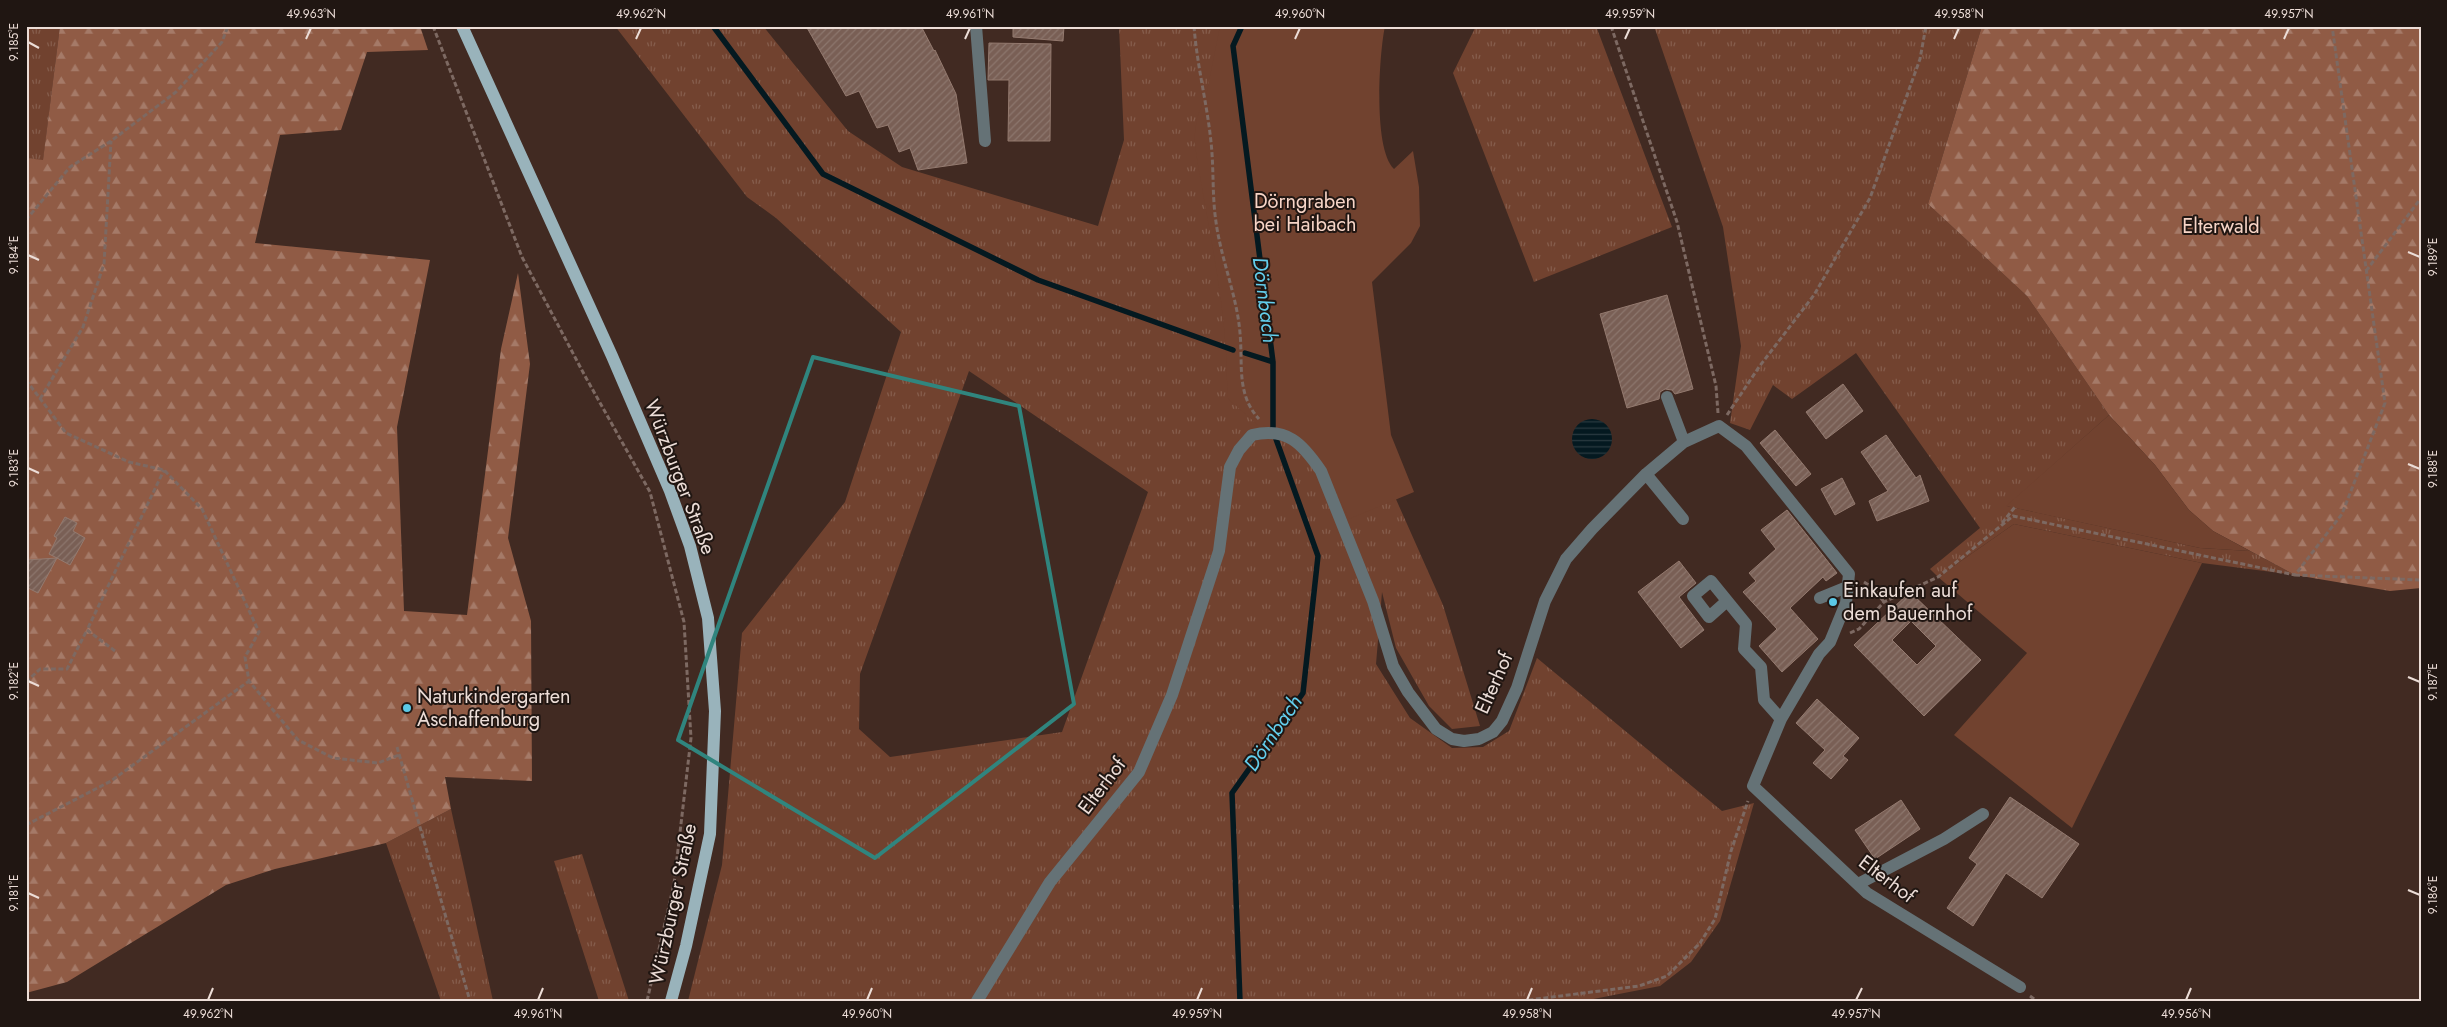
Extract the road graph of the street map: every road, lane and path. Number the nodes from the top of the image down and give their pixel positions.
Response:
1 (228, 26) edge
2 (433, 26) edge
3 (462, 26) edge
4 (976, 26) edge
5 (1194, 26) edge
6 (1611, 26) edge
7 (1926, 26) edge
8 (2332, 26) edge
9 (111, 141) junction
10 (985, 142) dead end
11 (2421, 198) edge
12 (26, 220) edge
13 (2366, 271) junction
14 (26, 380) edge
15 (1667, 397) dead end
16 (40, 399) junction
17 (1719, 426) junction
18 (1271, 433) junction
19 (1684, 442) junction
20 (164, 470) junction
21 (1646, 474) junction
22 (2015, 507) dead end
23 (1682, 519) dead end
24 (1998, 528) junction
25 (1848, 574) junction
26 (2295, 575) junction
27 (2421, 580) edge
28 (1847, 587) junction
29 (1820, 598) dead end
30 (1727, 602) dead end
31 (1884, 602) junction
32 (87, 630) junction
33 (1830, 642) junction
34 (115, 651) dead end
35 (249, 681) junction
36 (26, 682) edge
37 (1782, 719) junction
38 (397, 747) dead end
39 (399, 755) junction
40 (1753, 786) junction
41 (1982, 814) dead end
42 (26, 825) edge
43 (1858, 884) junction
44 (2020, 988) dead end
45 (470, 1001) edge
46 (647, 1001) edge
47 (671, 1001) edge
48 (978, 1001) edge
49 (1521, 1001) edge

1 - 9 path
2 - 46 path
3 - 47 main road, Würzburger Straße
4 - 10 lane
5 - 18 path
6 - 17 path
7 - 17 path
8 - 13 path
9 - 12 path
9 - 16 path
11 - 13 path
13 - 26 path
14 - 16 path
15 - 19 lane
16 - 20 path
17 - 19 lane, Elterhof
17 - 25 lane
18 - 21 lane, Elterhof
18 - 48 lane, Elterhof
19 - 21 lane, Elterhof
20 - 32 path
20 - 35 path
21 - 23 lane
22 - 24 path
24 - 26 path
24 - 31 path
25 - 28 lane
25 - 31 path
26 - 27 path
28 - 29 lane
28 - 33 lane
30 - 37 lane
31 - 33 path
32 - 34 path
32 - 36 path
33 - 37 lane
35 - 39 path
35 - 42 path
37 - 40 lane
38 - 39 path
39 - 45 path
40 - 43 lane, Elterhof
40 - 49 path
41 - 43 lane
43 - 44 lane, Elterhof

